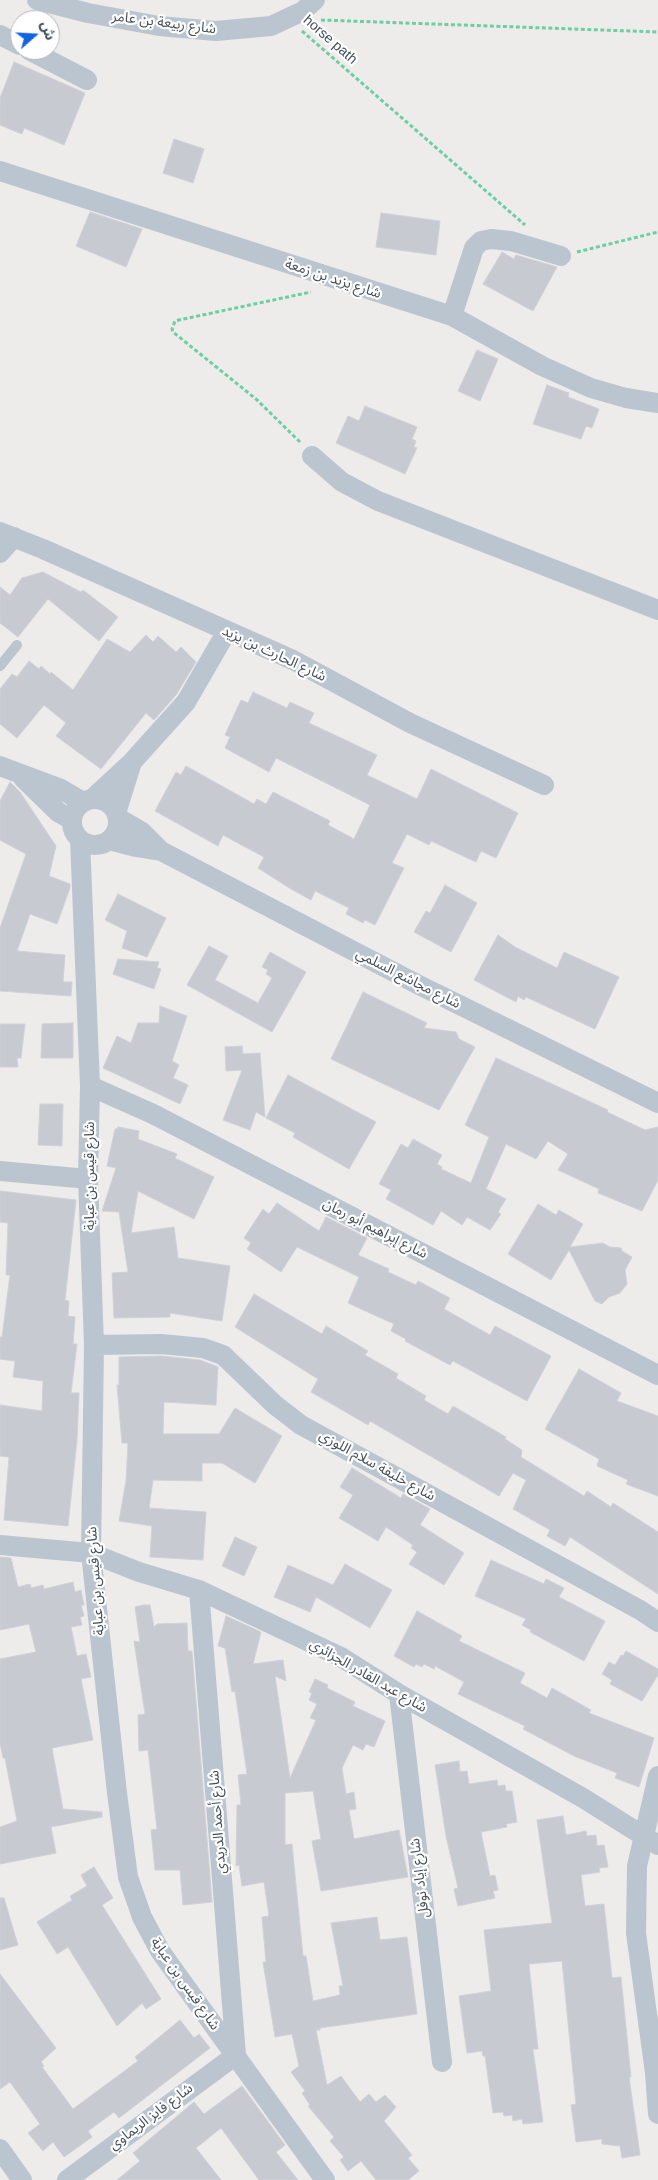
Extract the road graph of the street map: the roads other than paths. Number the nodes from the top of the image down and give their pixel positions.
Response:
1 (36, 0) edge
2 (315, 0) edge
3 (48, 60) edge
4 (87, 80) dead end
5 (0, 171) edge
6 (561, 256) road end
7 (452, 316) junction
8 (658, 403) edge
9 (312, 456) road end
10 (7, 535) edge
11 (0, 553) edge
12 (658, 610) edge
13 (227, 631) junction
14 (17, 644) dead end
15 (0, 666) edge
16 (132, 762) junction
17 (9, 770) edge
18 (544, 785) dead end
19 (87, 801) junction
20 (117, 815) junction
21 (72, 820) junction
22 (80, 839) junction
23 (105, 842) junction
24 (161, 851) junction
25 (81, 890) junction
26 (90, 1086) junction
27 (658, 1103) edge
28 (0, 1171) edge
29 (88, 1179) junction
30 (94, 1345) junction
31 (658, 1375) edge
32 (0, 1545) edge
33 (91, 1553) junction
34 (199, 1590) junction
35 (658, 1622) edge
36 (399, 1694) junction
37 (658, 1776) edge
38 (650, 1840) edge
39 (236, 2055) junction
40 (442, 2062) dead end
41 (657, 2074) edge
42 (658, 2114) edge
43 (0, 2148) edge
44 (22, 2180) edge
45 (67, 2180) edge
46 (325, 2180) edge

1 - 2 street, شارع ربيعة بن عامر
3 - 4 street
5 - 7 street, شارع يزيد بن زمعة
6 - 7 street
7 - 8 street, شارع يزيد بن زمعة
9 - 12 street
10 - 11 street
10 - 13 street, شارع الحارث بن يزيد
13 - 16 street
13 - 18 street, شارع الحارث بن يزيد
14 - 15 lane
16 - 19 street
16 - 20 street
17 - 19 street
17 - 21 street
19 - 20 street
19 - 21 street
20 - 23 street
20 - 24 street, شارع مجاشع السلمي
21 - 22 street
22 - 23 street
22 - 25 street, شارع قيس بن عباية
23 - 24 street, شارع مجاشع السلمي
23 - 25 street, شارع قيس بن عباية
24 - 27 street, شارع مجاشع السلمي
25 - 26 street, شارع قيس بن عباية
26 - 29 street, شارع قيس بن عباية
26 - 31 street, شارع إبراهيم أبو رمان
28 - 29 street
29 - 30 street, شارع قيس بن عباية
30 - 33 street, شارع قيس بن عباية
30 - 35 street, شارع خليفة سلام اللوزي
32 - 33 street, شارع عبد القادر الجزائري
33 - 34 street, شارع عبد القادر الجزائري
33 - 39 street, شارع قيس بن عباية
34 - 36 street, شارع عبد القادر الجزائري
34 - 39 street, شارع أحمد الدريدي
36 - 38 street, شارع عبد القادر الجزائري
36 - 40 street, شارع إياد نوفل
37 - 38 street
38 - 41 street
39 - 45 street, شارع فايز الريماوي
39 - 46 street, شارع قيس بن عباية
41 - 42 street
43 - 44 street

